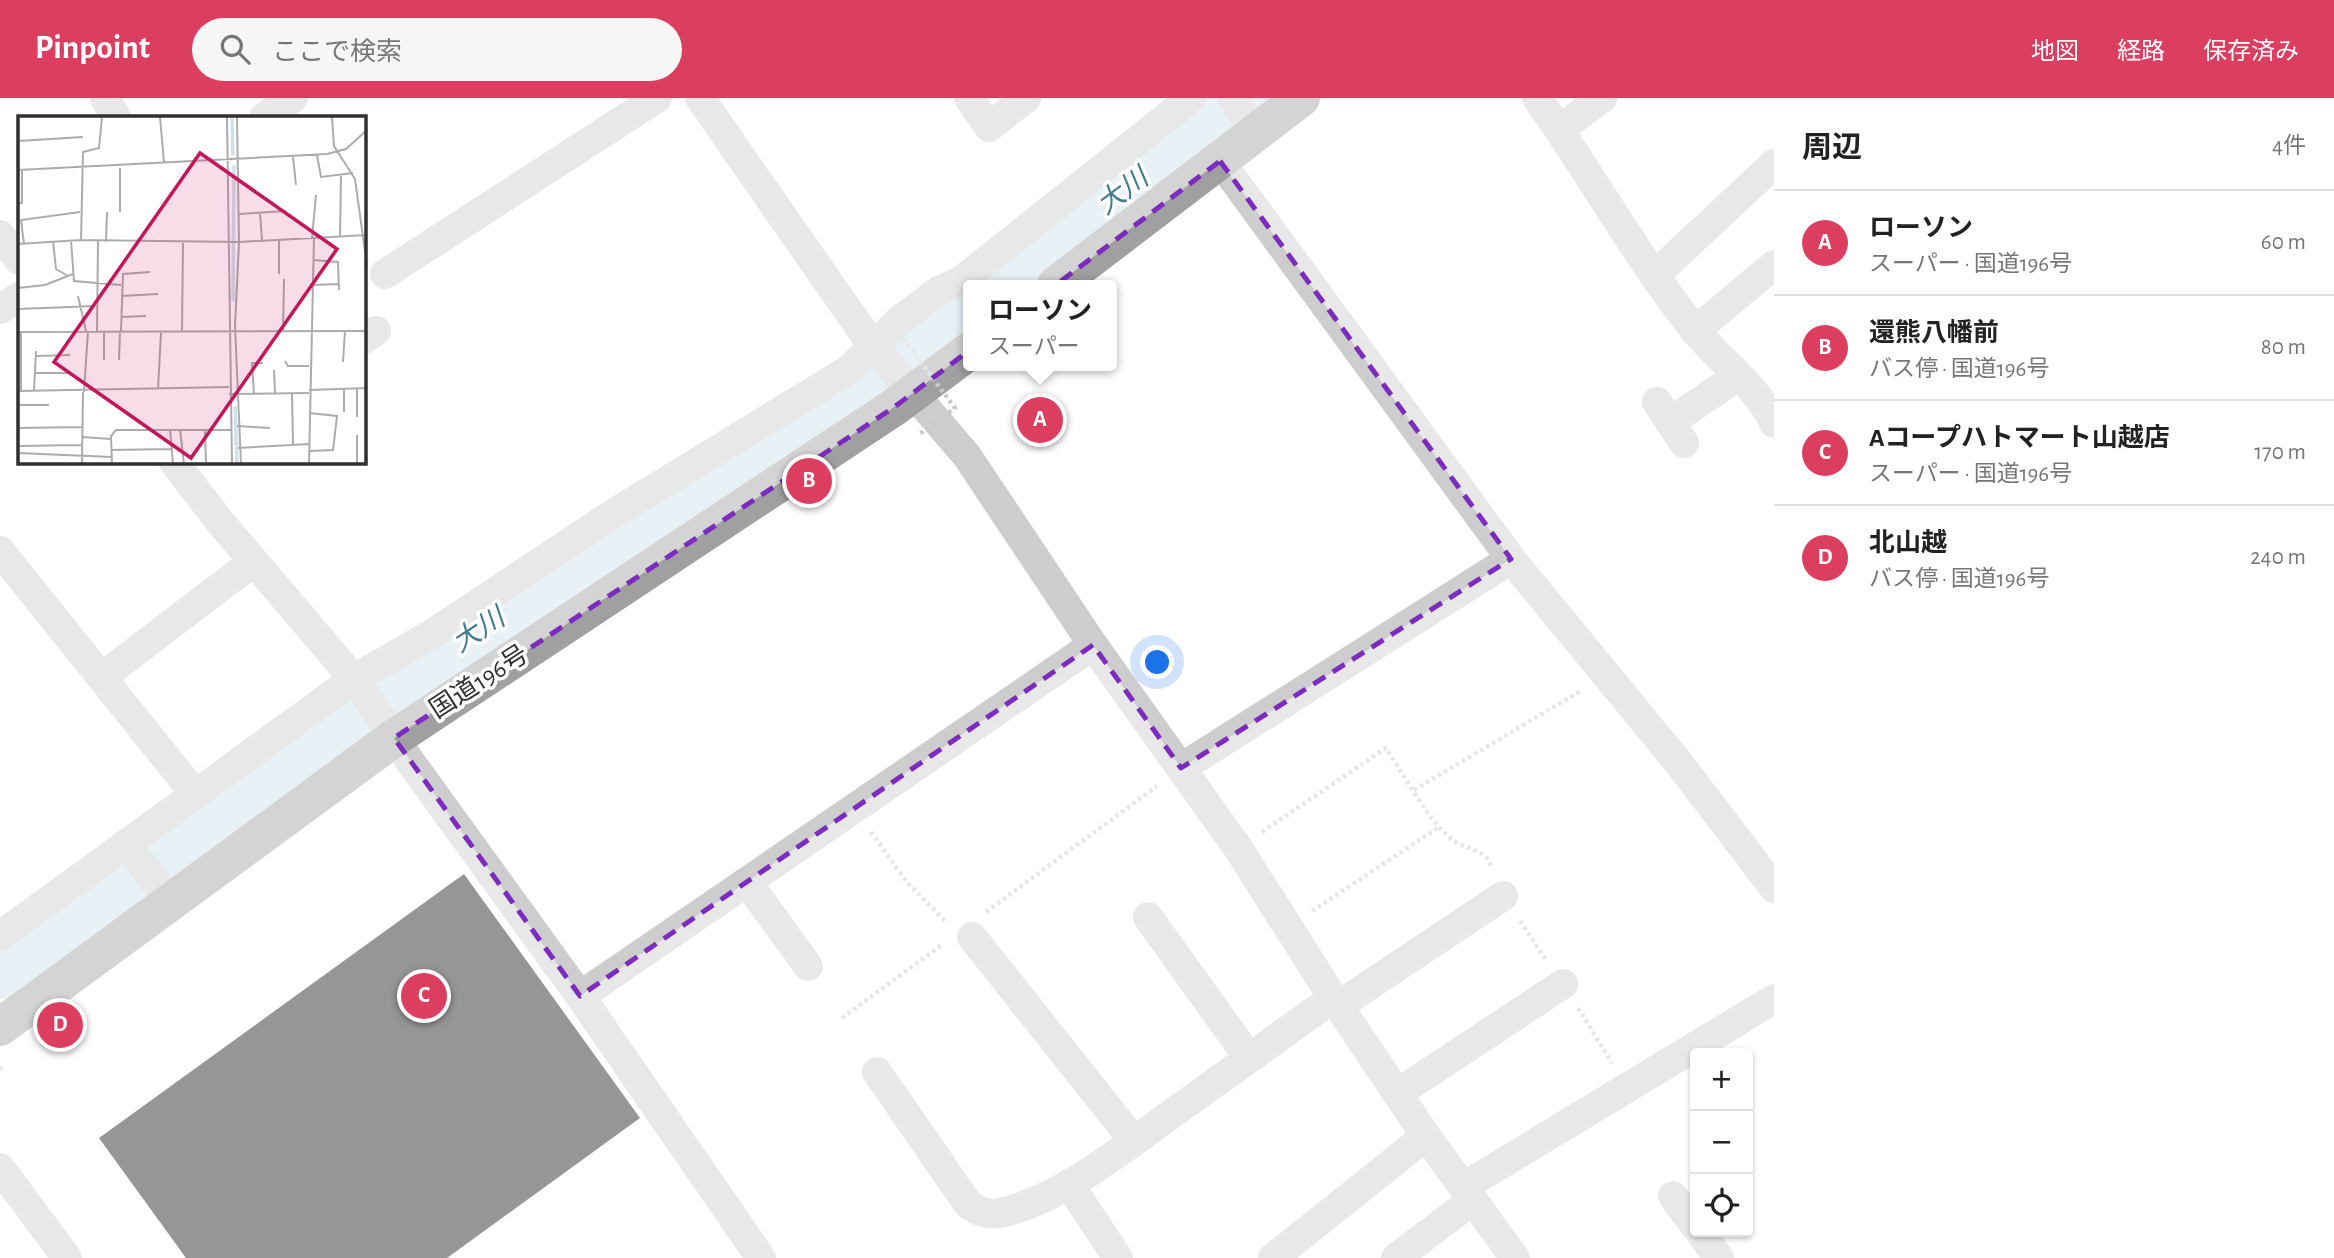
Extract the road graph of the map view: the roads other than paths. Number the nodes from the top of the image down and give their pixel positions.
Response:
1 (105, 98) edge
2 (293, 98) edge
3 (656, 98) edge
4 (700, 98) edge
5 (969, 98) edge
6 (1026, 98) edge
7 (1191, 98) edge
8 (1301, 98) edge
9 (1538, 98) edge
10 (1602, 98) edge
11 (115, 116) edge
12 (266, 116) edge
13 (1245, 116) edge
14 (1560, 129) junction
15 (1220, 161) junction
16 (1774, 164) edge
17 (0, 235) edge
18 (18, 259) edge
19 (1774, 265) edge
20 (386, 274) dead end
21 (1655, 275) junction
22 (1063, 280) edge
23 (18, 298) edge
24 (0, 309) edge
25 (1695, 331) junction
26 (963, 353) edge
27 (893, 361) junction
28 (1738, 376) junction
29 (1670, 423) dead end
30 (1774, 423) edge
31 (180, 464) edge
32 (0, 551) edge
33 (1511, 559) junction
34 (253, 562) junction
35 (1093, 645) junction
36 (102, 677) junction
37 (357, 683) junction
38 (387, 726) junction
39 (1181, 768) junction
40 (195, 794) junction
41 (130, 848) junction
42 (747, 882) junction
43 (1774, 888) edge
44 (163, 892) junction
45 (1503, 896) road end
46 (1148, 917) dead end
47 (0, 936) edge
48 (964, 936) road end
49 (808, 966) dead end
50 (1563, 984) road end
51 (580, 996) junction
52 (1774, 999) edge
53 (1336, 1002) junction
54 (0, 1027) edge
55 (1249, 1058) junction
56 (877, 1072) dead end
57 (1398, 1093) junction
58 (1426, 1136) junction
59 (1134, 1141) junction
60 (0, 1168) edge
61 (1069, 1184) junction
62 (1468, 1194) junction
63 (1673, 1196) dead end
64 (1690, 1219) edge
65 (1704, 1237) edge
66 (1286, 1254) edge
67 (67, 1258) edge
68 (761, 1258) edge
69 (1118, 1258) edge
70 (1396, 1258) edge
71 (1515, 1258) edge
72 (1719, 1258) edge

1 - 11 street
2 - 12 street
3 - 20 street
4 - 27 street
5 - 6 street
7 - 27 street
8 - 13 highway
9 - 14 street
10 - 14 street
13 - 15 highway
14 - 21 street
15 - 22 highway
15 - 33 street
16 - 21 street
17 - 18 street
19 - 25 street
21 - 25 street
23 - 24 street
25 - 28 street
26 - 27 highway, 国道196号
27 - 35 street
27 - 37 street
27 - 38 highway, 国道196号
28 - 29 street
28 - 30 street
31 - 34 street
32 - 36 street
33 - 39 street
33 - 43 street
34 - 36 street
34 - 37 street
35 - 39 street
35 - 42 street
36 - 40 street
37 - 38 street
37 - 40 street
38 - 44 highway, 国道196号
38 - 51 street
39 - 53 street
40 - 41 street
41 - 44 street
41 - 47 street
42 - 49 street
42 - 51 street
44 - 54 highway, 国道196号
45 - 53 street
46 - 55 street
48 - 59 street
50 - 57 street
51 - 68 street
52 - 62 street
53 - 55 street
53 - 57 street
55 - 59 street
56 - 61 street
57 - 58 street
58 - 62 street
58 - 66 street
59 - 61 street
60 - 67 street
61 - 69 street
62 - 70 street
62 - 71 street
63 - 64 street
65 - 72 street

